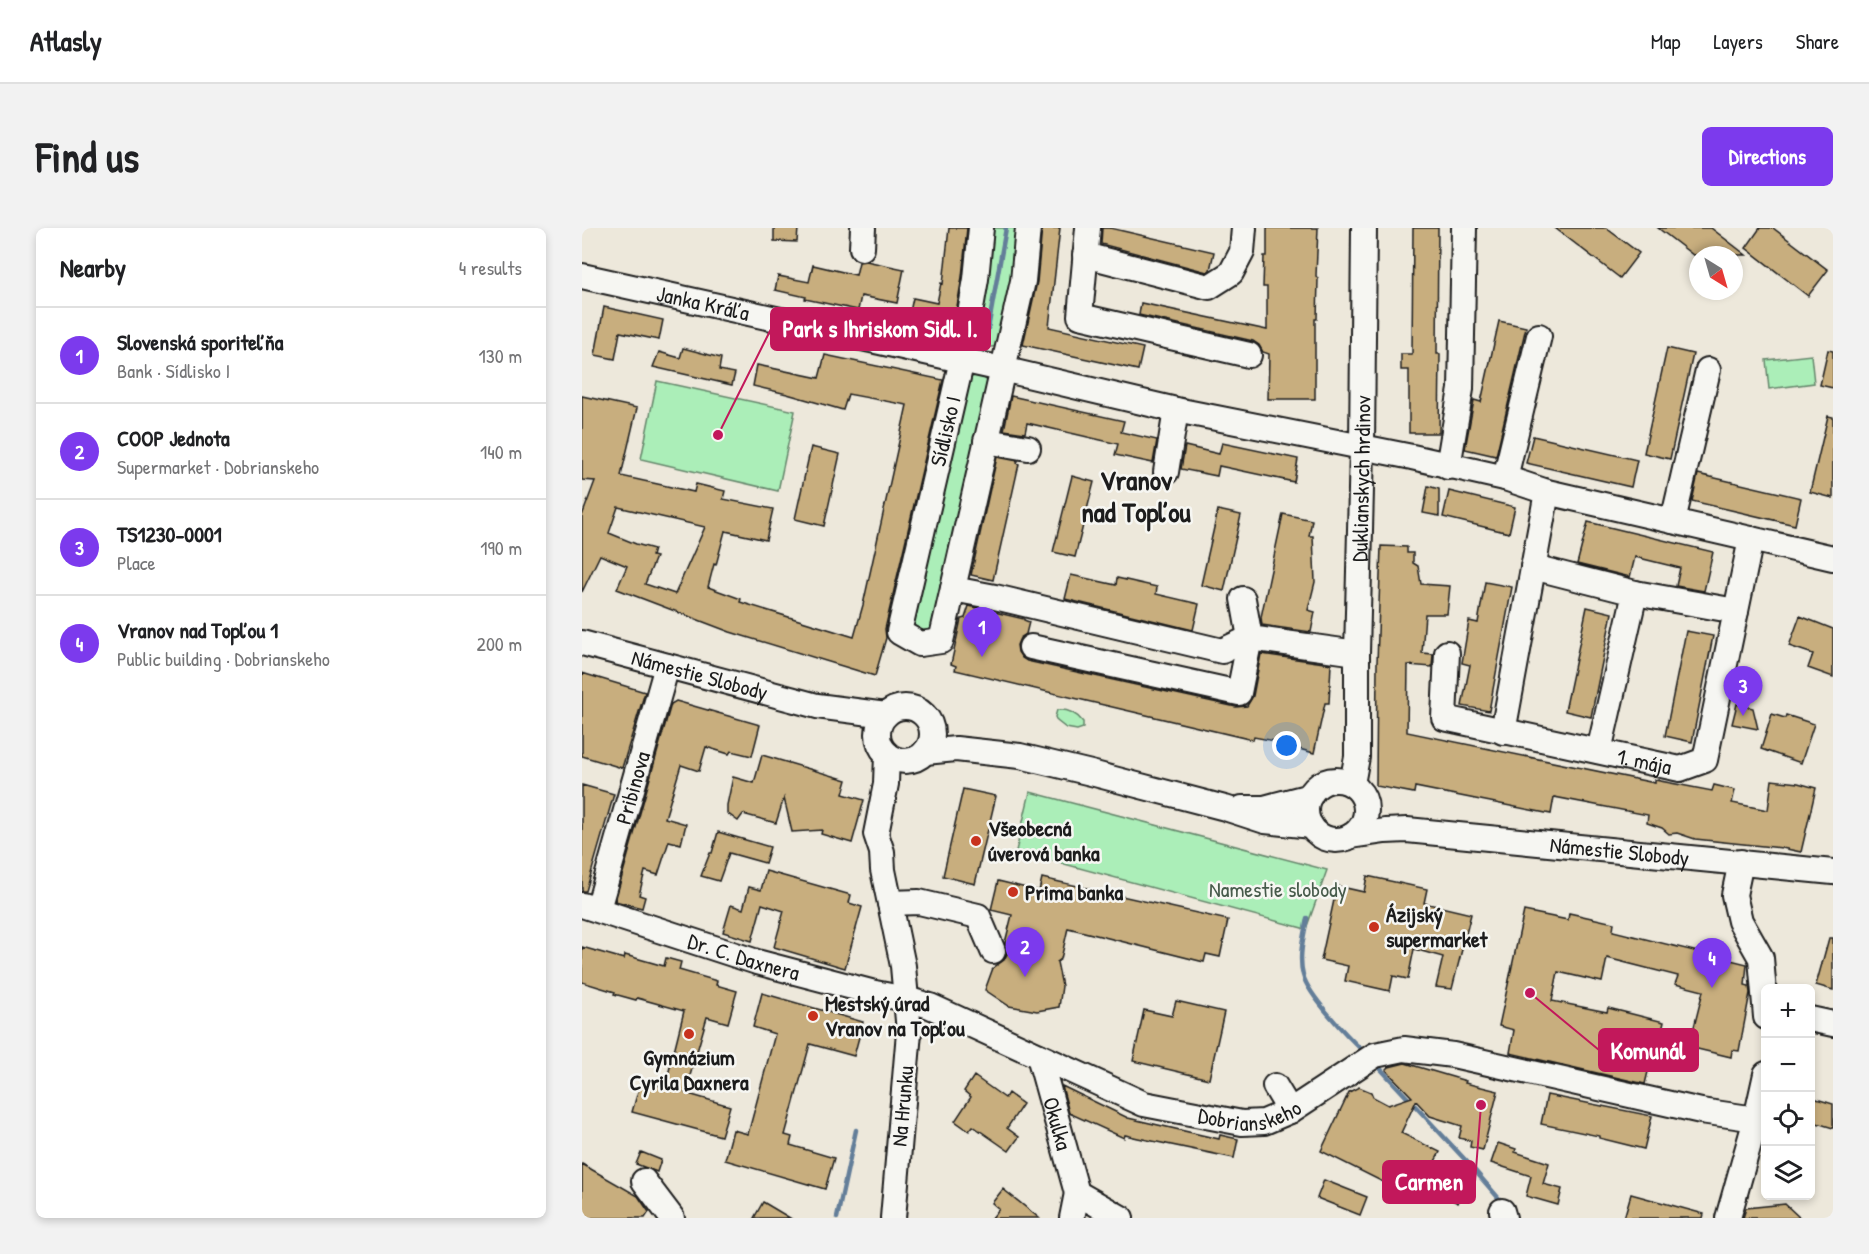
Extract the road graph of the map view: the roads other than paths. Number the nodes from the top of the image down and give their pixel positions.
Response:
1 (981, 228) edge
2 (1028, 228) edge
3 (1088, 228) edge
4 (1244, 228) edge
5 (1364, 228) edge
6 (1464, 228) edge
7 (1085, 255) junction
8 (582, 276) edge
9 (1539, 336) dead end
10 (1249, 355) dead end
11 (962, 360) junction
12 (1002, 369) junction
13 (1708, 370) dead end
14 (1176, 410) junction
15 (986, 441) junction
16 (1028, 448) dead end
17 (1362, 448) junction
18 (1448, 467) junction
19 (1166, 472) dead end
20 (1505, 478) junction
21 (1547, 492) junction
22 (1673, 521) junction
23 (1751, 539) junction
24 (1833, 558) edge
25 (1533, 567) junction
26 (953, 589) junction
27 (1635, 593) junction
28 (1243, 599) dead end
29 (1736, 611) junction
30 (1250, 638) junction
31 (582, 643) edge
32 (1031, 647) dead end
33 (1357, 652) junction
34 (1447, 652) dead end
35 (667, 666) junction
36 (817, 706) junction
37 (886, 715) junction
38 (927, 718) junction
39 (1356, 729) junction
40 (1503, 732) junction
41 (883, 747) junction
42 (1599, 751) junction
43 (918, 756) junction
44 (1020, 756) junction
45 (1352, 784) junction
46 (1316, 789) junction
47 (1366, 804) junction
48 (1225, 808) junction
49 (1311, 826) junction
50 (1407, 830) junction
51 (1351, 836) junction
52 (882, 852) junction
53 (1741, 862) junction
54 (1833, 872) edge
55 (890, 903) junction
56 (590, 907) edge
57 (993, 951) dead end
58 (1763, 984) edge
59 (906, 999) junction
60 (1815, 1020) edge
61 (1833, 1024) edge
62 (1040, 1056) junction
63 (1275, 1086) dead end
64 (1762, 1092) edge
65 (1290, 1111) junction
66 (1756, 1119) junction
67 (644, 1181) dead end
68 (1077, 1193) junction
69 (672, 1218) edge
70 (893, 1218) edge
71 (1072, 1218) edge
72 (1121, 1218) edge
73 (1728, 1218) edge

1 - 11 street, Sídlisko I
2 - 12 street, Sídlisko I
3 - 7 street
4 - 7 street
5 - 17 street, Duklianskych hrdinov
6 - 18 street
7 - 10 street
8 - 11 street, Janka Kráľa
9 - 20 street
11 - 12 street, Janka Kráľa
11 - 26 street, Sídlisko I
12 - 14 street
12 - 15 street, Sídlisko I
13 - 22 street
14 - 17 street
14 - 19 street
15 - 16 street
15 - 26 street, Sídlisko I
17 - 18 street
17 - 33 street, Duklianskych hrdinov
18 - 20 street
20 - 21 street
21 - 22 street
21 - 25 street
22 - 23 street
23 - 24 street
23 - 29 street, 1. mája
25 - 27 street
25 - 40 street
26 - 30 street
27 - 29 street
27 - 42 street
28 - 30 street
29 - 42 street, 1. mája
30 - 32 street
30 - 33 street
31 - 35 street, Námestie Slobody
33 - 39 street, Duklianskych hrdinov
34 - 40 street, 1. mája
35 - 36 street, Námestie Slobody
35 - 56 street, Pribinova
36 - 37 street, Námestie Slobody
36 - 41 street, Námestie Slobody
37 - 38 street
37 - 41 street
38 - 43 street
38 - 44 street
39 - 45 street, Duklianskych hrdinov
39 - 46 street
40 - 42 street, 1. mája
41 - 43 street
41 - 52 street, Na Hrunku
43 - 44 street
43 - 52 street, Na Hrunku
44 - 48 street
45 - 46 street
45 - 47 street
46 - 48 street
46 - 49 street
47 - 50 street
47 - 51 street
48 - 49 street
49 - 51 street
50 - 51 street
50 - 53 street, Námestie Slobody
52 - 55 street, Na Hrunku
53 - 54 street, Námestie Slobody
53 - 58 street
55 - 57 street
55 - 59 street, Na Hrunku
56 - 59 street, Dr. C. Daxnera
59 - 62 street, Dobrianskeho
59 - 70 street, Na Hrunku
60 - 61 street
62 - 65 street, Dobrianskeho
62 - 68 street, Okulka
63 - 65 street
64 - 66 street
65 - 66 street, Dobrianskeho
66 - 73 street
67 - 69 street
68 - 71 street, Okulka
68 - 72 street

